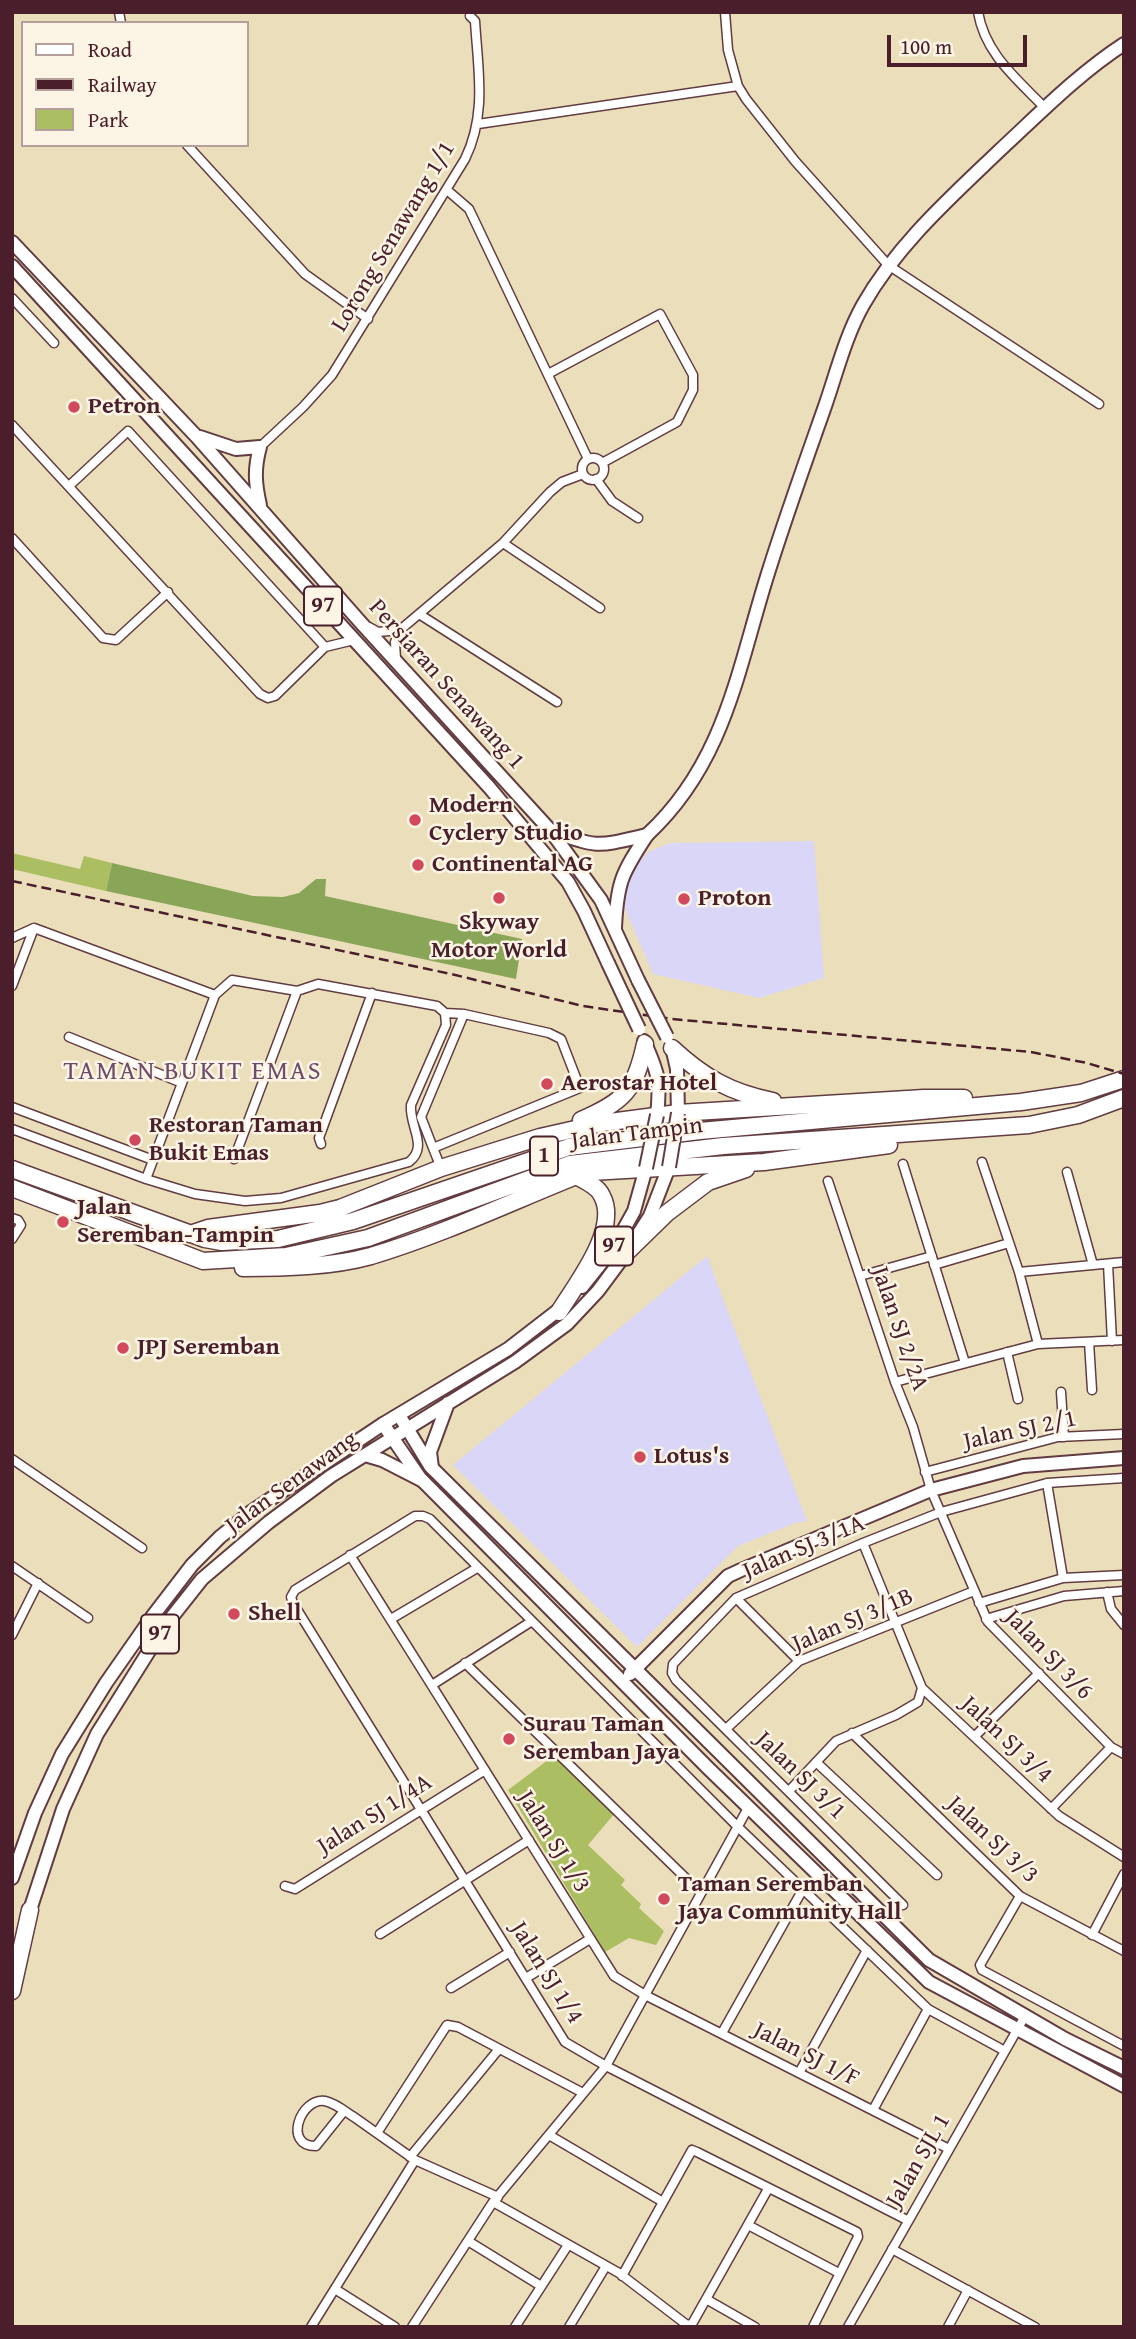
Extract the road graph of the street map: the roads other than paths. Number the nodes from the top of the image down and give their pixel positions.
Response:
1 (724, 12) edge
2 (978, 12) edge
3 (470, 16) dead end
4 (1124, 44) edge
5 (738, 86) junction
6 (1045, 108) junction
7 (478, 124) junction
8 (189, 147) edge
9 (447, 190) junction
10 (12, 242) edge
11 (888, 265) junction
12 (12, 266) edge
13 (12, 298) edge
14 (368, 319) junction
15 (54, 343) dead end
16 (548, 374) junction
17 (1099, 404) dead end
18 (12, 425) edge
19 (196, 436) junction
20 (260, 447) junction
21 (588, 459) junction
22 (602, 463) junction
23 (583, 474) junction
24 (596, 479) junction
25 (69, 486) junction
26 (260, 508) junction
27 (638, 518) dead end
28 (12, 538) edge
29 (503, 542) junction
30 (168, 592) junction
31 (600, 608) dead end
32 (419, 614) junction
33 (362, 624) junction
34 (400, 630) junction
35 (354, 640) junction
36 (325, 647) junction
37 (397, 662) junction
38 (557, 702) dead end
39 (550, 830) junction
40 (647, 835) junction
41 (34, 928) junction
42 (615, 931) junction
43 (12, 938) edge
44 (12, 986) edge
45 (297, 990) junction
46 (372, 993) junction
47 (215, 995) junction
48 (445, 1013) junction
49 (464, 1014) junction
50 (642, 1036) junction
51 (69, 1037) dead end
52 (669, 1042) junction
53 (1124, 1079) edge
54 (182, 1083) junction
55 (1088, 1091) junction
56 (1124, 1098) edge
57 (800, 1106) junction
58 (12, 1107) edge
59 (678, 1113) junction
60 (657, 1115) junction
61 (1029, 1125) junction
62 (12, 1129) edge
63 (540, 1137) junction
64 (321, 1144) dead end
65 (433, 1148) junction
66 (234, 1159) dead end
67 (153, 1160) junction
68 (764, 1162) junction
69 (982, 1162) dead end
70 (903, 1164) dead end
71 (669, 1167) junction
72 (441, 1168) junction
73 (646, 1168) junction
74 (12, 1169) edge
75 (1067, 1172) dead end
76 (576, 1175) junction
77 (146, 1180) junction
78 (828, 1181) dead end
79 (12, 1188) edge
80 (12, 1218) edge
81 (190, 1234) junction
82 (12, 1238) edge
83 (1009, 1243) junction
84 (628, 1252) junction
85 (933, 1260) junction
86 (203, 1261) junction
87 (1124, 1262) edge
88 (1108, 1264) junction
89 (1093, 1265) junction
90 (1019, 1272) junction
91 (860, 1276) junction
92 (559, 1312) junction
93 (1124, 1340) edge
94 (1112, 1341) junction
95 (1089, 1342) junction
96 (1038, 1344) junction
97 (1007, 1352) junction
98 (965, 1363) junction
99 (895, 1382) junction
100 (1092, 1390) dead end
101 (1061, 1392) dead end
102 (1018, 1399) dead end
103 (448, 1403) junction
104 (399, 1415) junction
105 (383, 1424) junction
106 (406, 1428) junction
107 (1124, 1434) edge
108 (392, 1437) junction
109 (1064, 1437) junction
110 (365, 1455) junction
111 (1124, 1458) edge
112 (12, 1459) edge
113 (432, 1468) junction
114 (925, 1472) junction
115 (1124, 1478) edge
116 (423, 1481) junction
117 (1047, 1483) junction
118 (931, 1490) junction
119 (941, 1512) junction
120 (863, 1543) junction
121 (142, 1548) dead end
122 (351, 1555) junction
123 (12, 1566) edge
124 (477, 1569) junction
125 (1124, 1575) edge
126 (1063, 1578) junction
127 (38, 1583) junction
128 (974, 1591) junction
129 (1124, 1591) edge
130 (1107, 1592) junction
131 (736, 1598) junction
132 (979, 1603) junction
133 (88, 1618) dead end
134 (391, 1619) junction
135 (986, 1619) junction
136 (532, 1621) junction
137 (895, 1624) junction
138 (1124, 1625) edge
139 (12, 1636) edge
140 (799, 1661) junction
141 (465, 1663) junction
142 (635, 1669) junction
143 (672, 1673) joint
144 (1039, 1673) junction
145 (622, 1682) junction
146 (432, 1685) junction
147 (922, 1688) junction
148 (726, 1729) junction
149 (852, 1733) junction
150 (975, 1736) junction
151 (1111, 1747) junction
152 (1124, 1754) edge
153 (816, 1762) junction
154 (485, 1770) junction
155 (752, 1784) junction
156 (789, 1791) junction
157 (748, 1808) junction
158 (1051, 1808) junction
159 (421, 1809) junction
160 (738, 1827) junction
161 (529, 1840) junction
162 (1124, 1857) edge
163 (1124, 1874) edge
164 (937, 1875) dead end
165 (12, 1878) edge
166 (465, 1881) junction
167 (285, 1886) dead end
168 (803, 1889) junction
169 (701, 1893) junction
170 (1020, 1896) junction
171 (903, 1905) dead end
172 (30, 1910) joint
173 (380, 1934) dead end
174 (1092, 1935) junction
175 (590, 1938) junction
176 (867, 1950) junction
177 (1124, 1951) edge
178 (510, 1952) junction
179 (526, 1978) junction
180 (451, 1988) dead end
181 (12, 1991) edge
182 (645, 1994) junction
183 (928, 2009) junction
184 (1025, 2015) junction
185 (1017, 2029) junction
186 (722, 2034) junction
187 (1124, 2046) edge
188 (499, 2049) junction
189 (1005, 2051) junction
190 (606, 2066) junction
191 (1124, 2068) edge
192 (799, 2073) junction
193 (1124, 2086) edge
194 (583, 2093) junction
195 (873, 2110) junction
196 (344, 2111) junction
197 (377, 2133) junction
198 (549, 2135) junction
199 (949, 2149) junction
200 (412, 2159) junction
201 (768, 2189) junction
202 (495, 2199) junction
203 (663, 2202) junction
204 (907, 2220) junction
205 (748, 2225) junction
206 (468, 2241) junction
207 (568, 2245) junction
208 (892, 2249) junction
209 (606, 2266) junction
210 (839, 2273) junction
211 (622, 2276) junction
212 (541, 2286) junction
213 (335, 2289) junction
214 (968, 2290) junction
215 (706, 2299) junction
216 (687, 2325) edge
217 (311, 2327) edge
218 (396, 2327) edge
219 (412, 2327) edge
220 (515, 2327) edge
221 (569, 2327) edge
222 (755, 2327) edge
223 (813, 2327) edge
224 (848, 2327) edge
225 (948, 2327) edge
226 (1035, 2327) edge

1 - 5 street
2 - 6 street
3 - 7 street, Lorong Senawang 1/1
4 - 6 main road
5 - 7 street
5 - 11 street
6 - 11 main road
7 - 9 street, Lorong Senawang 1/1
8 - 14 street
9 - 14 street, Lorong Senawang 1/1
9 - 16 street
10 - 19 main road, Persiaran Senawang 1 / 97
11 - 17 street
11 - 40 main road
12 - 35 main road, Persiaran Senawang 1 / 97
13 - 15 street
14 - 20 street, Lorong Senawang 1/1
16 - 21 street
16 - 22 street
18 - 25 street
19 - 20 main road
19 - 26 main road, Persiaran Senawang 1 / 97
20 - 26 main road
21 - 22 street
21 - 23 street
22 - 24 street
23 - 24 street
23 - 29 street
24 - 27 street
25 - 30 street
25 - 36 street
26 - 33 main road, Persiaran Senawang 1 / 97
28 - 30 street
29 - 31 street
29 - 32 street
30 - 36 street
32 - 34 street
32 - 38 street
33 - 34 street
33 - 37 main road, Persiaran Senawang 1 / 97
34 - 37 street
35 - 36 street
35 - 50 main road, Persiaran Senawang 1 / 97, bridge
37 - 39 main road, Persiaran Senawang 1 / 97
39 - 40 main road
39 - 42 main road, Persiaran Senawang 1 / 97
40 - 42 main road
41 - 43 street
41 - 44 street
41 - 47 street
42 - 52 main road, Persiaran Senawang 1 / 97, bridge
45 - 46 street
45 - 47 street
45 - 66 street
46 - 48 street
46 - 64 street
47 - 54 street
48 - 49 street
48 - 77 street
49 - 65 street
49 - 65 street
50 - 60 main road, Persiaran Senawang 1 / 97
50 - 63 highway
51 - 54 street
52 - 57 highway
52 - 59 main road, Persiaran Senawang 1 / 97
53 - 55 highway, Jalan Tampin / 1
54 - 67 street
55 - 57 highway
55 - 81 highway, Jalan Tampin / 1
56 - 61 highway, Jalan Tampin / 1
57 - 59 highway
58 - 67 street
59 - 60 highway
59 - 71 main road, 97, bridge
60 - 63 highway
60 - 73 main road, 97, bridge
61 - 68 highway
61 - 86 highway, Jalan Tampin / 1
62 - 77 street
63 - 72 highway
65 - 72 street
67 - 77 street
68 - 71 highway
68 - 84 highway
69 - 83 street
70 - 85 street
71 - 73 highway
71 - 84 main road, Jalan Senawang / 97
72 - 81 highway
73 - 76 highway
73 - 92 main road, Jalan Senawang / 97
74 - 81 highway, Jalan Tampin / 1
75 - 89 street
76 - 86 highway
76 - 92 highway
78 - 91 street, Jalan SJ 2/2A
79 - 86 highway, Jalan Tampin / 1
80 - 82 street
83 - 85 street
83 - 90 street
84 - 103 main road, Jalan Senawang / 97
85 - 91 street
85 - 98 street
87 - 88 street
88 - 89 street
88 - 94 street
89 - 90 street
90 - 96 street
91 - 99 street, Jalan SJ 2/2A
92 - 104 main road, Jalan Senawang / 97
93 - 94 street
94 - 95 street
95 - 96 street
95 - 100 street
96 - 97 street
97 - 98 street
97 - 102 street
98 - 99 street
99 - 114 street, Jalan SJ 2/2A
101 - 109 street
103 - 106 main road, Jalan Senawang / 97
103 - 113 main road
104 - 105 main road, Jalan Senawang / 97
104 - 106 main road
105 - 108 main road
105 - 165 main road, Jalan Senawang / 97
106 - 108 main road, Jalan Senawang / 97
106 - 113 main road
107 - 109 street, Jalan SJ 2/1
108 - 110 main road, Jalan Senawang / 97
108 - 116 main road
109 - 114 street, Jalan SJ 2/1
110 - 116 main road
110 - 172 main road, Jalan Senawang / 97
111 - 118 main road
112 - 121 street
113 - 142 main road
114 - 118 street, Jalan SJ 2/2A
115 - 117 street, Jalan SJ 3/1A
116 - 145 main road
117 - 119 street, Jalan SJ 3/1A
117 - 126 street
118 - 119 street, Jalan SJ 3/6
118 - 142 main road
119 - 120 street, Jalan SJ 3/1A
119 - 128 street, Jalan SJ 3/6
120 - 131 street, Jalan SJ 3/1A
120 - 137 street, Jalan SJ 3/4
122 - 124 street
122 - 134 street, Jalan SJ 1/3
122 - 159 street, Jalan SJ 1/4
123 - 127 street
124 - 134 street
124 - 136 street
125 - 126 street
126 - 132 street
127 - 133 street
127 - 139 street
128 - 132 street, Jalan SJ 3/6
128 - 137 street, Jalan SJ 3/1B
129 - 130 street
130 - 135 street
130 - 138 street
131 - 140 street
131 - 143 street, Jalan SJ 3/1A
132 - 135 street, Jalan SJ 3/6
134 - 146 street, Jalan SJ 1/3
135 - 144 street, Jalan SJ 3/6
136 - 141 street
136 - 160 street
137 - 140 street, Jalan SJ 3/1B
137 - 147 street, Jalan SJ 3/4
140 - 148 street, Jalan SJ 3/1B
141 - 146 street
141 - 169 street
142 - 145 main road
142 - 155 main road
143 - 148 street, Jalan SJ 3/1
144 - 150 street
144 - 151 street, Jalan SJ 3/6
145 - 157 main road
146 - 154 street, Jalan SJ 1/3
147 - 149 street
147 - 150 street, Jalan SJ 3/4
148 - 156 street, Jalan SJ 3/1
149 - 153 street
149 - 170 street, Jalan SJ 3/3
150 - 158 street, Jalan SJ 3/4
151 - 152 street, Jalan SJ 3/6
151 - 158 street
153 - 156 street
153 - 164 street
154 - 159 street, Jalan SJ 1/4A
154 - 161 street, Jalan SJ 1/3
155 - 157 main road
155 - 184 main road
156 - 171 street, Jalan SJ 3/1
157 - 160 street
157 - 185 main road
158 - 162 street, Jalan SJ 3/4
159 - 166 street, Jalan SJ 1/4
159 - 167 street, Jalan SJ 1/4A
160 - 168 street
160 - 169 street
161 - 166 street
161 - 175 street, Jalan SJ 1/3
163 - 174 street
166 - 173 street
166 - 178 street, Jalan SJ 1/4
168 - 176 street
168 - 186 street
169 - 182 street
170 - 174 street, Jalan SJ 3/3
170 - 187 street
172 - 181 highway
174 - 177 street, Jalan SJ 3/3
175 - 179 street
175 - 182 street, Jalan SJ 1/3
176 - 183 street
176 - 192 street
178 - 179 street, Jalan SJ 1/4
178 - 180 street
179 - 190 street, Jalan SJ 1/4
182 - 186 street, Jalan SJ 1/F
182 - 190 street
183 - 189 street
183 - 195 street
184 - 185 street, Jalan SJL 1
184 - 191 main road
185 - 189 street, Jalan SJL 1
185 - 193 main road
186 - 192 street, Jalan SJ 1/F
188 - 194 street
188 - 197 street
188 - 200 street
189 - 199 street, Jalan SJL 1
190 - 194 street
190 - 204 street, Jalan SJ 1/4
192 - 195 street, Jalan SJ 1/F
194 - 198 street
195 - 199 street, Jalan SJ 1/F
196 - 196 street
196 - 197 street
197 - 200 street
198 - 202 street
198 - 203 street
199 - 204 street, Jalan SJL 1
200 - 202 street
200 - 213 street
201 - 203 street
201 - 205 street
201 - 210 street
202 - 206 street
202 - 207 street
203 - 211 street
204 - 208 street, Jalan SJL 1
205 - 210 street
205 - 215 street
206 - 212 street
206 - 219 street
207 - 209 street
207 - 212 street
208 - 214 street
208 - 224 street, Jalan SJL 1
209 - 211 street
209 - 221 street
210 - 223 street
211 - 216 street
212 - 220 street
213 - 217 street
213 - 218 street
214 - 225 street
214 - 226 street
215 - 216 street
215 - 222 street

